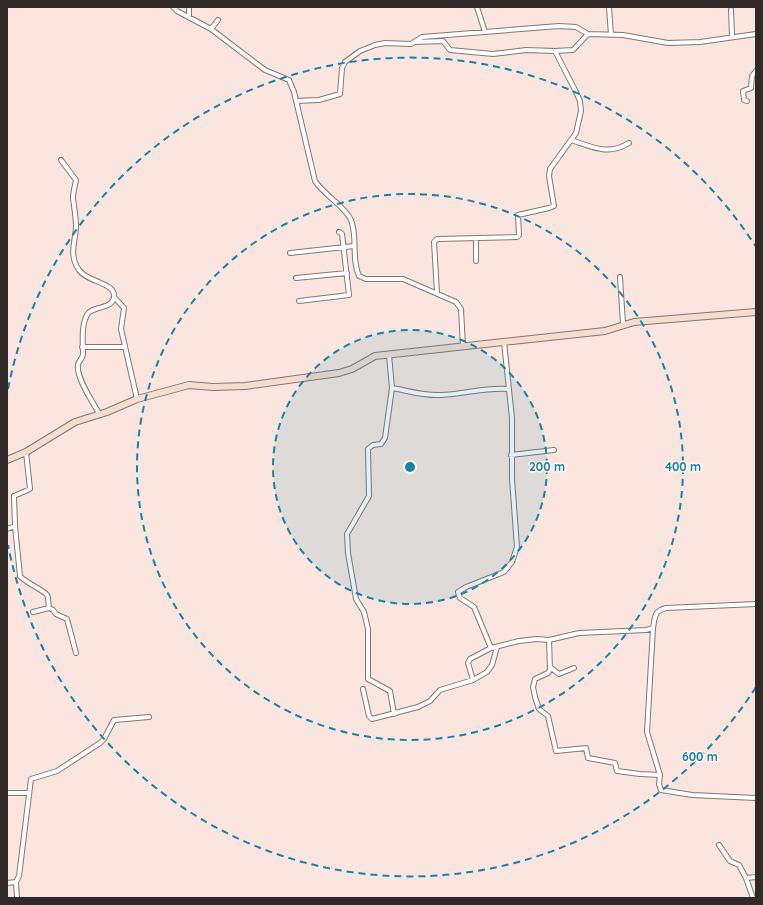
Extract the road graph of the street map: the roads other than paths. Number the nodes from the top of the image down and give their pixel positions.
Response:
1 (173, 7) edge
2 (189, 7) edge
3 (477, 7) edge
4 (609, 7) edge
5 (731, 10) dead end
6 (189, 18) junction
7 (218, 20) dead end
8 (211, 29) junction
9 (485, 32) junction
10 (588, 34) junction
11 (756, 34) edge
12 (611, 35) junction
13 (732, 36) junction
14 (415, 42) junction
15 (555, 51) junction
16 (756, 71) edge
17 (296, 101) junction
18 (747, 101) dead end
19 (571, 140) junction
20 (629, 143) dead end
21 (61, 160) dead end
22 (339, 232) dead end
23 (476, 238) junction
24 (344, 246) junction
25 (354, 246) junction
26 (290, 253) dead end
27 (476, 261) dead end
28 (347, 273) junction
29 (620, 277) dead end
30 (296, 278) dead end
31 (438, 294) junction
32 (115, 298) junction
33 (298, 301) dead end
34 (756, 312) edge
35 (623, 324) junction
36 (504, 342) junction
37 (463, 346) junction
38 (82, 347) junction
39 (125, 347) junction
40 (389, 355) junction
41 (392, 388) junction
42 (509, 389) junction
43 (137, 399) junction
44 (100, 415) junction
45 (554, 450) dead end
46 (26, 452) junction
47 (511, 455) junction
48 (7, 460) edge
49 (15, 526) junction
50 (7, 529) edge
51 (756, 604) edge
52 (49, 608) junction
53 (33, 612) dead end
54 (653, 628) junction
55 (549, 640) junction
56 (498, 647) junction
57 (492, 648) junction
58 (76, 653) dead end
59 (550, 667) junction
60 (574, 668) dead end
61 (473, 680) junction
62 (363, 689) dead end
63 (394, 714) junction
64 (149, 717) dead end
65 (660, 775) junction
66 (7, 793) edge
67 (29, 793) junction
68 (756, 798) edge
69 (719, 845) dead end
70 (756, 877) edge
71 (746, 878) junction
72 (16, 882) junction
73 (7, 883) edge
74 (17, 898) edge
75 (753, 898) edge

1 - 6 street
2 - 6 street
3 - 9 street
4 - 12 street
5 - 13 street
6 - 8 street
7 - 8 street
8 - 17 street
9 - 10 street
9 - 14 street
10 - 12 street
10 - 15 street
11 - 13 street
12 - 13 street
14 - 15 street
14 - 17 street
15 - 19 street
16 - 18 street
17 - 25 street
19 - 20 street
19 - 23 street
21 - 32 street
22 - 24 street
23 - 27 street
23 - 31 street
24 - 25 street
24 - 26 street
24 - 28 street
25 - 31 street
28 - 30 street
28 - 33 street
29 - 35 street
31 - 37 street
32 - 38 street
32 - 39 street
34 - 35 street
35 - 36 street
36 - 37 street
36 - 42 street
37 - 40 street
38 - 39 street
38 - 44 street
39 - 43 street
40 - 41 street
40 - 43 street
41 - 42 street
41 - 63 street
42 - 47 street
43 - 44 street
44 - 46 street
45 - 47 street
46 - 48 street
46 - 49 street
47 - 57 street
49 - 50 street
49 - 52 street
51 - 54 street
52 - 53 street
52 - 58 street
54 - 55 street
54 - 65 street
55 - 56 street
55 - 59 street
56 - 57 street
56 - 61 street
57 - 61 street
59 - 60 street
59 - 65 street
61 - 63 street
62 - 63 street
64 - 67 street
65 - 68 street
66 - 67 street
67 - 72 street
69 - 71 street
70 - 71 street
71 - 75 street
72 - 73 street
72 - 74 street

